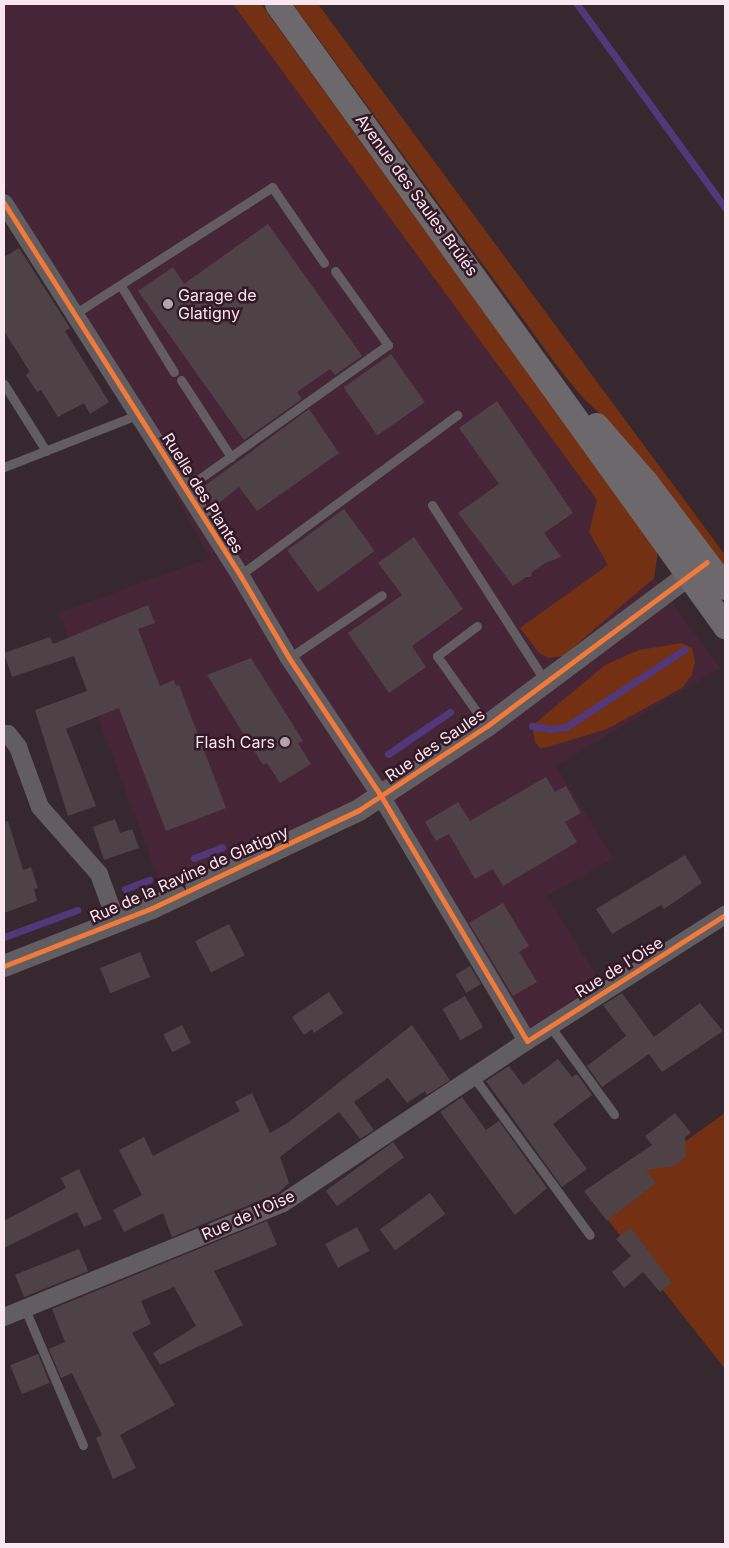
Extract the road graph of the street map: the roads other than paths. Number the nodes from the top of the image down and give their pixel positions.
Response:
1 (277, 4) edge
2 (4, 203) edge
3 (324, 263) dead end
4 (335, 271) dead end
5 (121, 286) junction
6 (73, 316) junction
7 (174, 372) dead end
8 (181, 380) dead end
9 (4, 384) edge
10 (139, 414) junction
11 (457, 415) dead end
12 (46, 451) junction
13 (231, 457) junction
14 (4, 467) edge
15 (186, 489) junction
16 (432, 505) dead end
17 (698, 569) junction
18 (240, 575) junction
19 (725, 587) edge
20 (382, 596) dead end
21 (477, 626) dead end
22 (725, 626) edge
23 (289, 658) junction
24 (545, 682) junction
25 (487, 726) junction
26 (4, 734) edge
27 (381, 796) junction
28 (725, 915) edge
29 (116, 921) junction
30 (4, 966) edge
31 (550, 1026) junction
32 (527, 1041) junction
33 (473, 1076) junction
34 (614, 1114) dead end
35 (590, 1234) dead end
36 (25, 1309) junction
37 (4, 1317) edge
38 (84, 1445) dead end

1 - 17 main road, Avenue des Saules Brûlés
2 - 6 street, Ruelle des Plantes
3 - 5 lane
4 - 13 lane
5 - 6 lane
5 - 7 lane
6 - 10 street, Ruelle des Plantes
8 - 13 lane
9 - 12 lane
10 - 12 lane
10 - 15 street, Ruelle des Plantes
11 - 18 lane
12 - 14 lane
13 - 15 lane
15 - 18 street, Ruelle des Plantes
16 - 24 lane
17 - 19 main road, Avenue des Saules Brûlés
17 - 22 main road, Avenue des Saules Brûlés
17 - 24 street, Rue des Saules
18 - 23 street, Ruelle des Plantes
20 - 23 lane
21 - 25 lane
23 - 27 street, Ruelle des Plantes
24 - 25 street, Rue des Saules
25 - 27 street, Rue des Saules
26 - 29 street
27 - 29 street, Rue de la Ravine de Glatigny
27 - 32 street, Rue des Saules
28 - 31 street, Rue de l'Oise
29 - 30 street, Rue de la Ravine de Glatigny
31 - 32 street, Rue de l'Oise
31 - 34 lane
32 - 33 street, Rue de l'Oise
33 - 35 lane
33 - 36 street, Rue de l'Oise
36 - 37 street, Rue de l'Oise
36 - 38 lane

